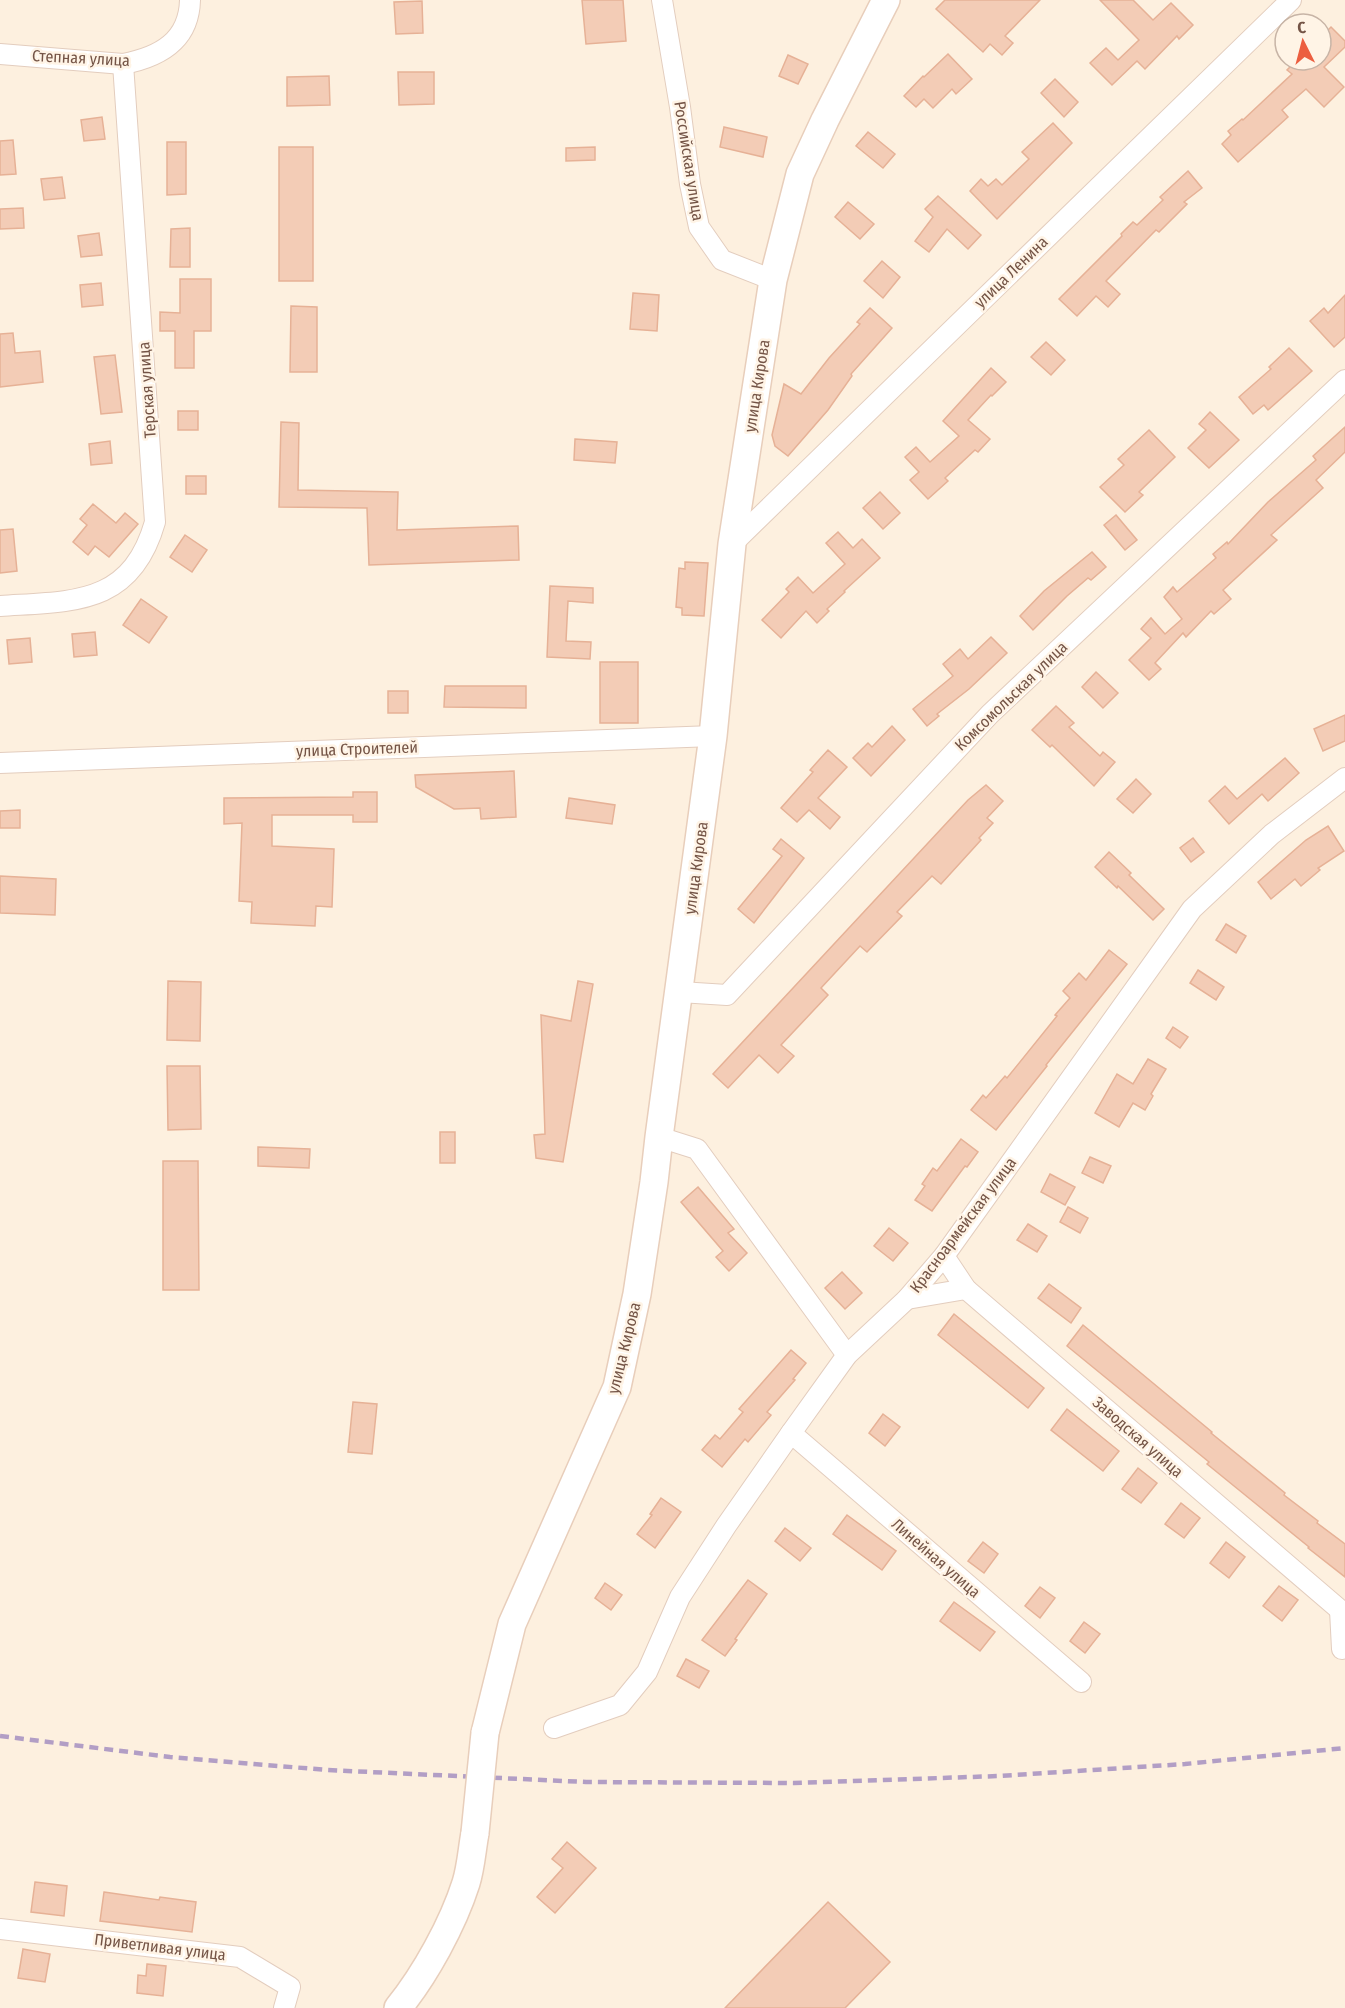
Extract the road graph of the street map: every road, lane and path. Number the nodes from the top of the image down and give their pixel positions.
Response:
1 (190, 0) edge
2 (663, 0) edge
3 (886, 0) edge
4 (1291, 0) edge
5 (0, 54) edge
6 (123, 63) junction
7 (774, 280) junction
8 (1345, 380) edge
9 (732, 544) junction
10 (0, 606) edge
11 (713, 736) junction
12 (0, 763) edge
13 (1345, 778) edge
14 (680, 992) junction
15 (659, 1137) junction
16 (944, 1256) junction
17 (966, 1289) junction
18 (907, 1299) junction
19 (847, 1355) junction
20 (790, 1433) junction
21 (1343, 1609) edge
22 (1342, 1649) dead end
23 (1081, 1682) dead end
24 (554, 1728) dead end
25 (0, 1929) edge
26 (284, 2008) edge
27 (398, 2008) edge

1 - 6 street, Степная улица
2 - 7 street, Российская улица
3 - 7 main road, улица Кирова
4 - 9 street, улица Ленина
5 - 6 street, Степная улица
6 - 10 street, Терская улица
7 - 9 main road, улица Кирова
8 - 14 street, Комсомольская улица
9 - 11 main road, улица Кирова
11 - 12 street, улица Строителей
11 - 14 main road, улица Кирова
13 - 16 street, Красноармейская улица
14 - 15 main road, улица Кирова
15 - 19 street
15 - 27 main road, улица Кирова, bridge
16 - 17 street, Заводская улица
16 - 18 street, Красноармейская улица
17 - 18 street
17 - 21 street, Заводская улица
18 - 19 street, Красноармейская улица
19 - 20 street, Красноармейская улица
20 - 23 street, Линейная улица
20 - 24 street, Красноармейская улица
21 - 22 street
25 - 26 street, Приветливая улица

